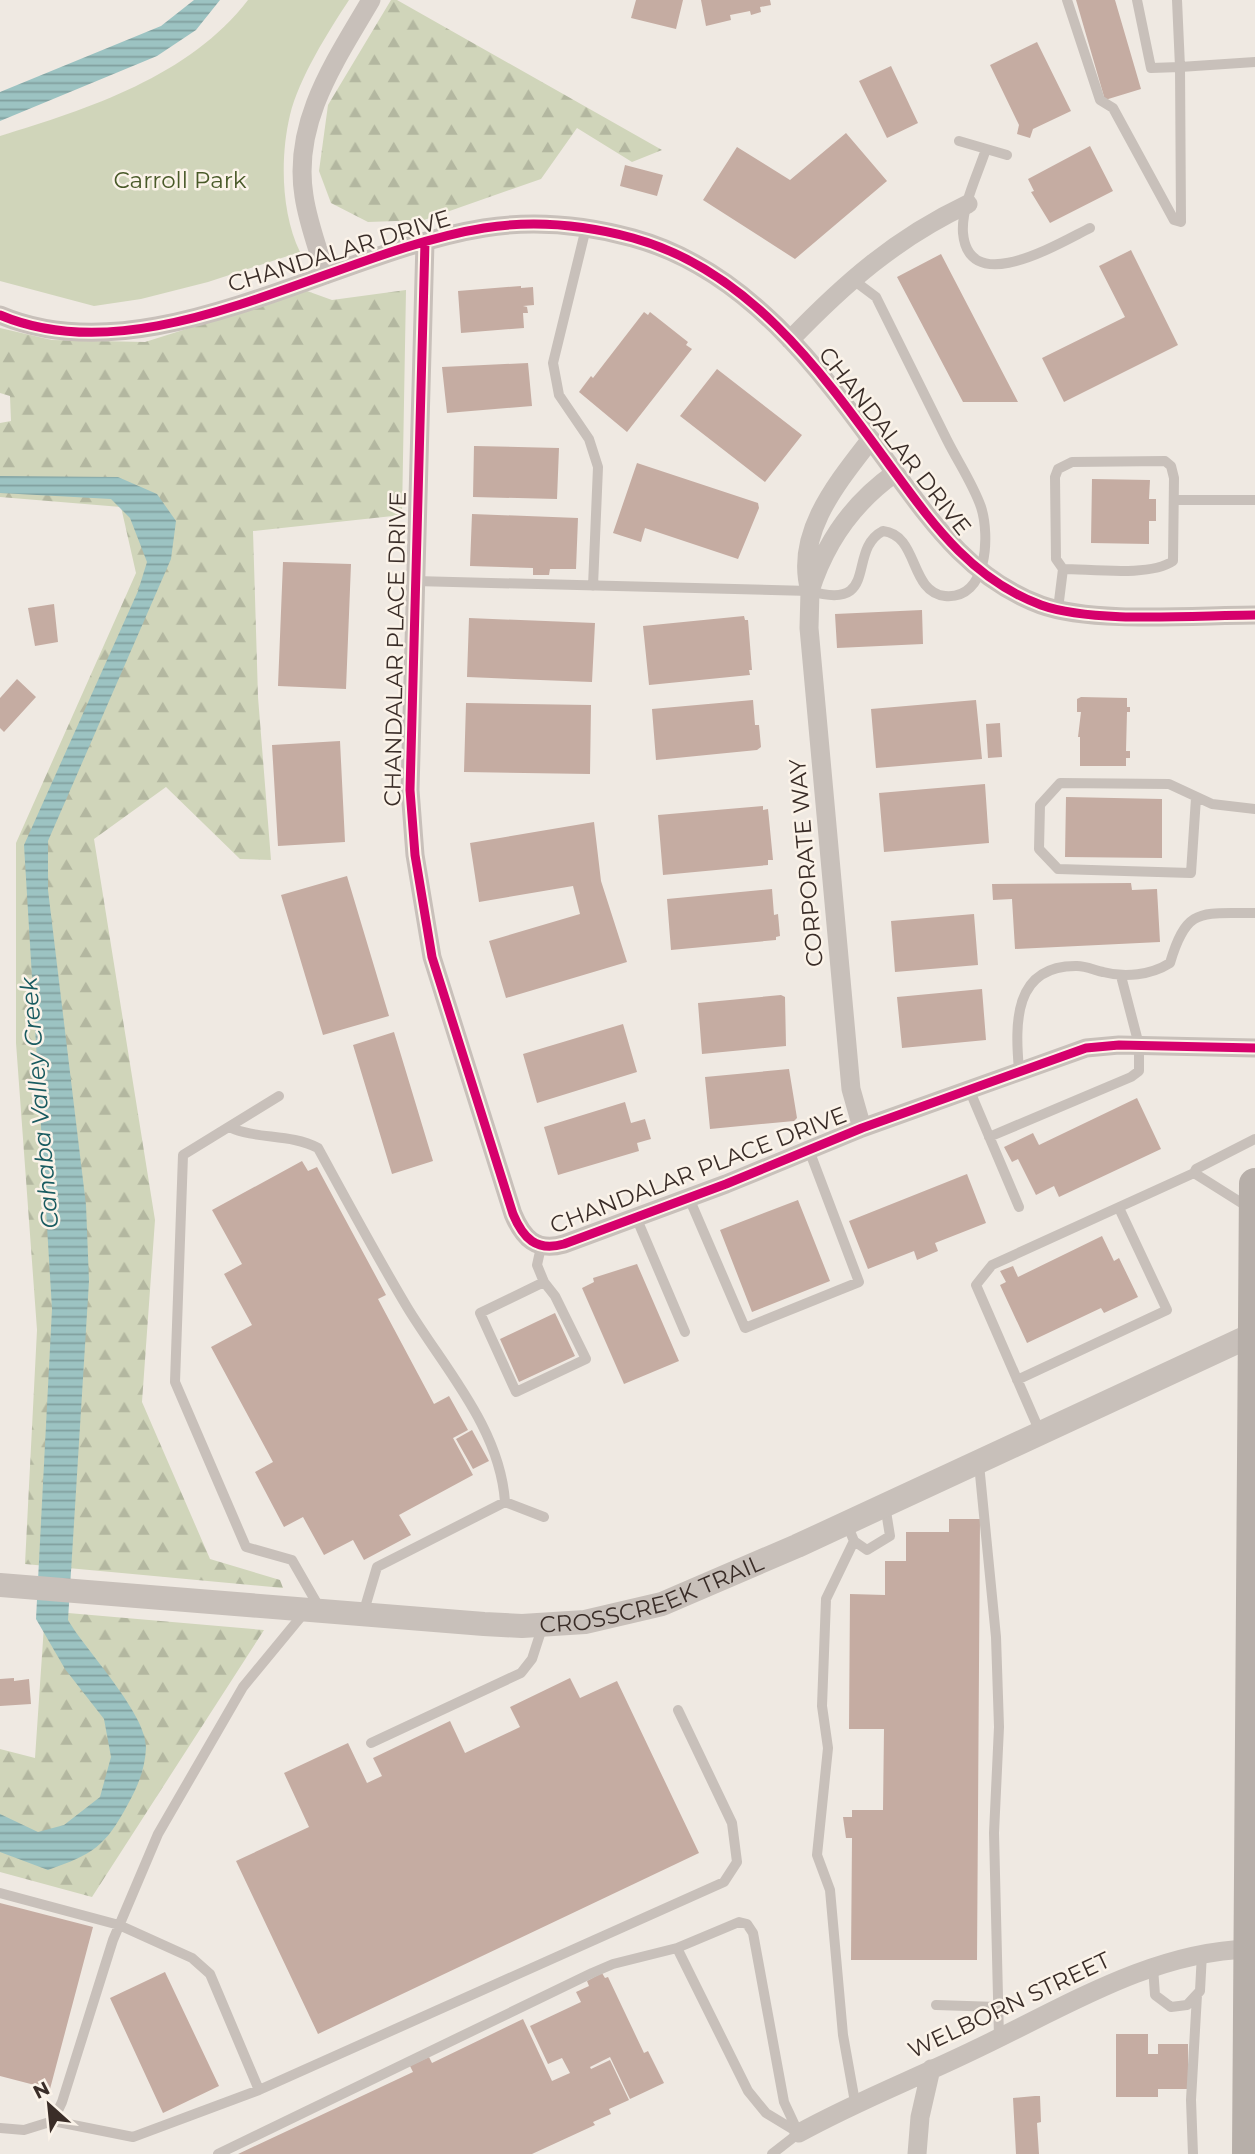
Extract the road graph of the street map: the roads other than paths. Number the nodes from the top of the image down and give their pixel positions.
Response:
1 (371, 0) edge
2 (1067, 0) edge
3 (1137, 0) edge
4 (1177, 0) edge
5 (1255, 62) edge
6 (1180, 67) junction
7 (959, 141) dead end
8 (986, 149) junction
9 (1007, 155) dead end
10 (968, 204) junction
11 (586, 228) junction
12 (1090, 228) dead end
13 (425, 242) junction
14 (326, 275) junction
15 (852, 279) junction
16 (0, 315) edge
17 (790, 340) junction
18 (871, 439) junction
19 (895, 473) junction
20 (1175, 500) junction
21 (1255, 500) edge
22 (1063, 569) junction
23 (981, 573) junction
24 (415, 581) junction
25 (593, 586) junction
26 (810, 592) junction
27 (1059, 609) junction
28 (1255, 615) edge
29 (1196, 798) junction
30 (1255, 809) edge
31 (1255, 913) edge
32 (1121, 976) junction
33 (1139, 1045) junction
34 (1255, 1048) edge
35 (1019, 1070) junction
36 (969, 1088) junction
37 (279, 1096) dead end
38 (229, 1127) junction
39 (862, 1128) junction
40 (989, 1137) junction
41 (1255, 1139) edge
42 (809, 1150) junction
43 (1194, 1173) junction
44 (1255, 1184) edge
45 (689, 1198) junction
46 (1018, 1207) dead end
47 (1119, 1208) junction
48 (1255, 1212) edge
49 (636, 1217) junction
50 (541, 1247) junction
51 (544, 1282) junction
52 (685, 1332) dead end
53 (1254, 1334) edge
54 (1017, 1380) junction
55 (1040, 1432) junction
56 (979, 1460) junction
57 (505, 1502) junction
58 (885, 1504) junction
59 (544, 1517) dead end
60 (850, 1532) junction
61 (4, 1585) edge
62 (313, 1610) junction
63 (363, 1614) junction
64 (543, 1625) junction
65 (678, 1710) dead end
66 (371, 1743) dead end
67 (0, 1893) edge
68 (119, 1925) junction
69 (677, 1948) junction
70 (1252, 1949) edge
71 (1202, 1952) junction
72 (1153, 1967) junction
73 (1197, 1995) junction
74 (936, 2005) dead end
75 (998, 2007) junction
76 (999, 2038) junction
77 (931, 2069) junction
78 (260, 2090) junction
79 (855, 2102) junction
80 (53, 2121) junction
81 (0, 2128) edge
82 (799, 2133) junction
83 (218, 2154) edge
84 (772, 2154) edge
85 (917, 2154) edge
86 (1193, 2154) edge
87 (1248, 2154) edge

1 - 14 street
2 - 6 lane
3 - 6 lane
4 - 6 lane
5 - 6 lane
7 - 8 lane
8 - 9 lane
8 - 10 lane
10 - 12 lane
10 - 15 street
11 - 13 street, CHANDALAR DRIVE
11 - 17 street, CHANDALAR DRIVE
11 - 25 lane
13 - 14 street, CHANDALAR DRIVE
13 - 24 street, CHANDALAR PLACE DRIVE
14 - 16 street, CHANDALAR DRIVE
15 - 17 street
15 - 23 lane
17 - 18 street, CHANDALAR DRIVE
18 - 19 street, CHANDALAR DRIVE
18 - 26 street, CORPORATE WAY
19 - 23 street, CHANDALAR DRIVE
19 - 26 street, CORPORATE WAY
20 - 21 lane
20 - 22 lane
20 - 22 lane
22 - 27 lane
23 - 26 lane
23 - 27 street, CHANDALAR DRIVE
24 - 25 lane
24 - 50 street, CHANDALAR PLACE DRIVE
25 - 26 lane
26 - 39 street, CORPORATE WAY
27 - 28 street, CHANDALAR DRIVE
29 - 29 lane
29 - 30 lane
31 - 32 lane
32 - 33 lane
32 - 35 lane
33 - 34 street, CHANDALAR PLACE DRIVE
33 - 35 street, CHANDALAR PLACE DRIVE
33 - 40 lane
35 - 36 street, CHANDALAR PLACE DRIVE
36 - 39 street, CHANDALAR PLACE DRIVE
36 - 40 lane
37 - 38 lane
38 - 57 lane
38 - 62 lane
39 - 42 street, CHANDALAR PLACE DRIVE
40 - 46 lane
41 - 43 lane
42 - 45 street, CHANDALAR PLACE DRIVE
42 - 45 lane
43 - 47 lane
43 - 48 lane
44 - 48 main road
45 - 49 street, CHANDALAR PLACE DRIVE
47 - 54 lane
47 - 54 lane
48 - 53 main road
49 - 50 street, CHANDALAR PLACE DRIVE
49 - 52 lane
50 - 51 lane
51 - 51 lane
53 - 55 street, CROSSCREEK TRAIL
53 - 70 main road
54 - 55 lane
55 - 56 street, CROSSCREEK TRAIL
56 - 58 street, CROSSCREEK TRAIL
56 - 75 lane
57 - 59 lane
57 - 63 lane
58 - 60 street, CROSSCREEK TRAIL
58 - 60 lane
60 - 64 street, CROSSCREEK TRAIL
60 - 79 lane
61 - 62 street, CROSSCREEK TRAIL
62 - 63 street, CROSSCREEK TRAIL
62 - 68 lane
63 - 64 street, CROSSCREEK TRAIL
64 - 66 lane
65 - 78 lane
67 - 68 lane
68 - 78 lane
68 - 80 lane
69 - 82 lane
69 - 82 lane
69 - 83 lane
70 - 71 street, WELBORN STREET
70 - 87 main road
71 - 72 street, WELBORN STREET
71 - 73 lane
72 - 73 lane
72 - 76 street, WELBORN STREET
73 - 86 lane
74 - 75 lane
75 - 76 lane
76 - 77 street, WELBORN STREET
77 - 79 street, WELBORN STREET
77 - 85 street
78 - 80 lane
79 - 82 street, WELBORN STREET
80 - 81 lane
82 - 84 lane

